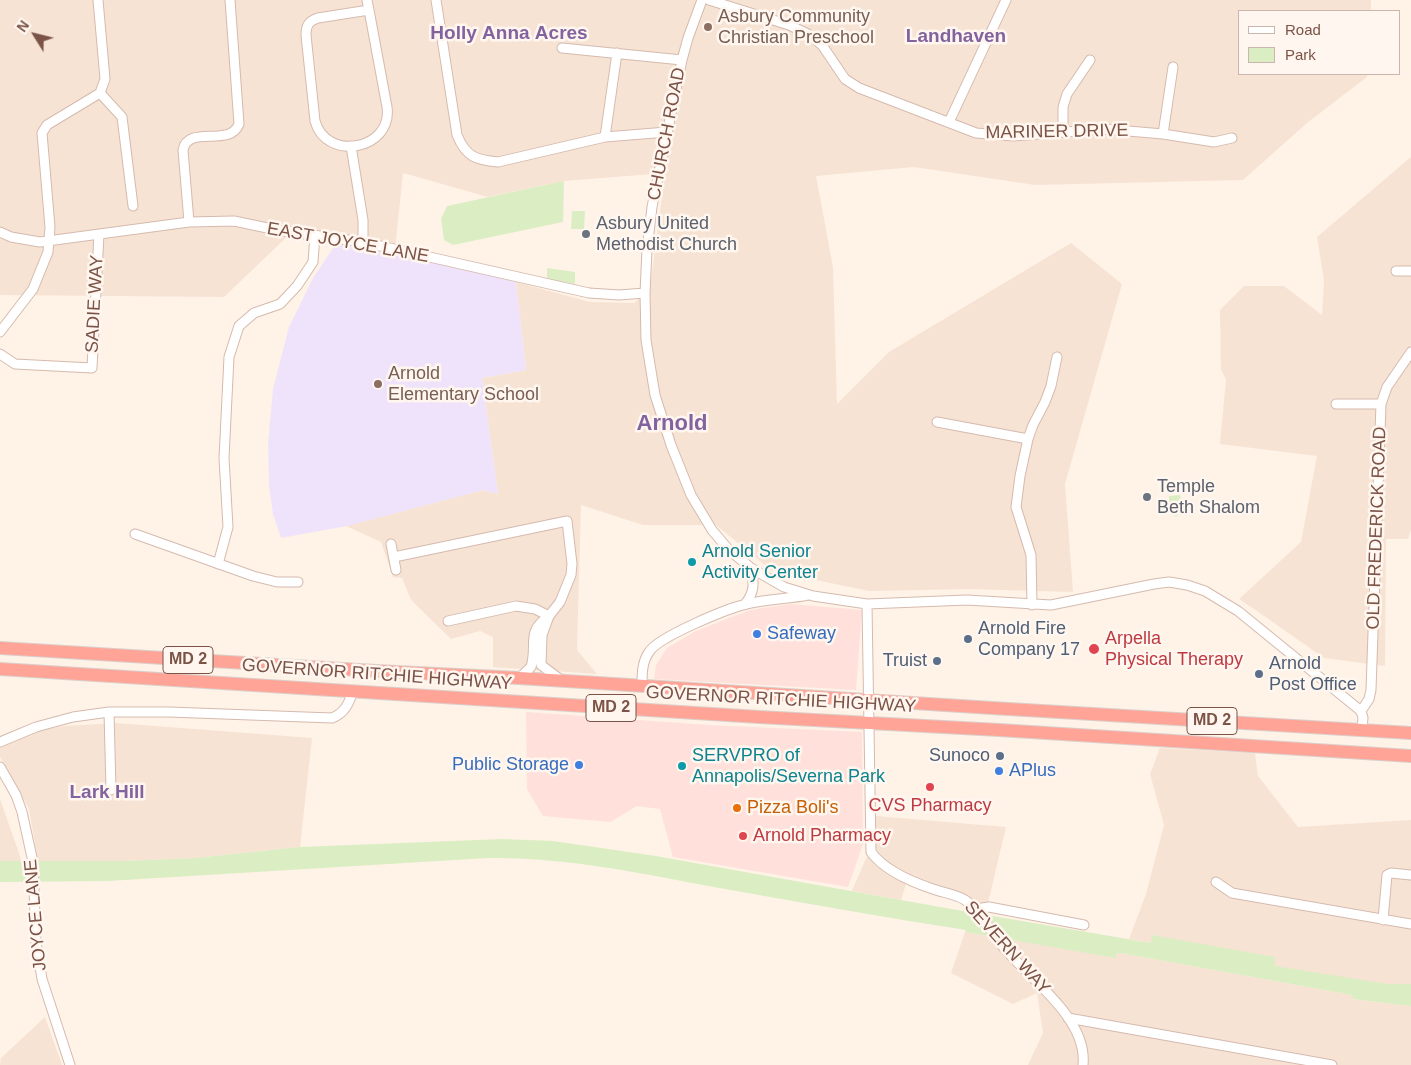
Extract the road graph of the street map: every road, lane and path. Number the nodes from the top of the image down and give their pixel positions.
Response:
1 (98, 0) edge
2 (230, 0) edge
3 (367, 0) edge
4 (436, 0) edge
5 (702, 0) edge
6 (709, 0) edge
7 (1006, 0) edge
8 (369, 10) junction
9 (562, 48) dead end
10 (617, 53) junction
11 (682, 60) junction
12 (1090, 60) dead end
13 (1173, 67) dead end
14 (100, 93) junction
15 (949, 122) junction
16 (667, 132) junction
17 (1063, 132) junction
18 (1163, 134) junction
19 (605, 137) junction
20 (1232, 138) dead end
21 (351, 146) junction
22 (134, 206) dead end
23 (189, 222) junction
24 (0, 232) edge
25 (99, 234) junction
26 (315, 235) junction
27 (50, 241) junction
28 (363, 242) junction
29 (1411, 271) edge
30 (1396, 272) dead end
31 (645, 293) junction
32 (0, 332) edge
33 (1411, 352) edge
34 (0, 354) edge
35 (1056, 357) dead end
36 (1336, 404) dead end
37 (1381, 404) junction
38 (937, 422) dead end
39 (1028, 439) junction
40 (135, 534) dead end
41 (392, 544) dead end
42 (394, 557) junction
43 (218, 564) junction
44 (751, 568) junction
45 (396, 570) dead end
46 (298, 582) dead end
47 (808, 595) junction
48 (745, 604) junction
49 (867, 604) junction
50 (1032, 605) junction
51 (549, 616) junction
52 (448, 622) dead end
53 (0, 648) edge
54 (0, 669) edge
55 (376, 671) junction
56 (519, 678) junction
57 (561, 680) junction
58 (642, 686) junction
59 (353, 691) junction
60 (868, 700) junction
61 (1361, 711) junction
62 (109, 712) junction
63 (869, 724) junction
64 (1362, 729) junction
65 (1411, 733) edge
66 (0, 742) edge
67 (1411, 756) edge
68 (0, 767) edge
69 (111, 790) dead end
70 (1411, 875) edge
71 (1216, 882) dead end
72 (975, 908) junction
73 (1383, 920) junction
74 (1411, 924) edge
75 (1084, 925) dead end
76 (1068, 1018) junction
77 (70, 1065) edge
78 (1083, 1065) edge
79 (1332, 1065) edge

1 - 14 street
2 - 23 street
3 - 8 street
4 - 19 street
5 - 11 street, CHURCH ROAD
6 - 15 street, MARINER DRIVE
7 - 15 street
8 - 21 street
8 - 21 street
9 - 10 street
10 - 11 street
10 - 19 street
11 - 16 street, CHURCH ROAD
12 - 17 street
13 - 18 street
14 - 22 street
14 - 27 street
15 - 17 street, MARINER DRIVE
16 - 19 street
16 - 31 street, CHURCH ROAD
17 - 18 street, MARINER DRIVE
18 - 20 street, MARINER DRIVE
21 - 28 street
23 - 25 street, EAST JOYCE LANE
23 - 26 street, EAST JOYCE LANE
24 - 27 street, EAST JOYCE LANE
25 - 27 street, EAST JOYCE LANE
25 - 34 street, SADIE WAY
26 - 28 street, EAST JOYCE LANE
26 - 43 street
27 - 32 street
28 - 31 street, EAST JOYCE LANE
29 - 30 street
31 - 44 street, CHURCH ROAD
33 - 37 street, OLD FREDERICK ROAD
35 - 39 street
36 - 37 street
37 - 61 street, OLD FREDERICK ROAD
38 - 39 street
39 - 50 street
40 - 43 street
41 - 42 street
42 - 45 street
42 - 51 street
43 - 46 street
44 - 47 street, CHURCH ROAD
44 - 48 street
47 - 48 street
47 - 49 street
48 - 58 street
49 - 50 street
49 - 60 street, SEVERN WAY
50 - 61 street
51 - 52 street
51 - 56 street
51 - 57 street
53 - 55 highway, GOVERNOR RITCHIE HIGHWAY / MD 2
54 - 59 highway, GOVERNOR RITCHIE HIGHWAY / MD 2
55 - 56 highway, GOVERNOR RITCHIE HIGHWAY / MD 2
55 - 59 highway
56 - 57 highway, GOVERNOR RITCHIE HIGHWAY / MD 2
57 - 58 highway, GOVERNOR RITCHIE HIGHWAY / MD 2
58 - 60 highway, GOVERNOR RITCHIE HIGHWAY / MD 2
59 - 62 street
59 - 63 highway, GOVERNOR RITCHIE HIGHWAY / MD 2
60 - 63 street, SEVERN WAY
60 - 64 highway, GOVERNOR RITCHIE HIGHWAY / MD 2
61 - 64 street
62 - 66 street
62 - 69 street
63 - 67 highway, GOVERNOR RITCHIE HIGHWAY / MD 2
63 - 72 street, SEVERN WAY
64 - 65 highway, GOVERNOR RITCHIE HIGHWAY / MD 2
68 - 77 street, JOYCE LANE
70 - 73 street
71 - 73 street
72 - 75 street
72 - 76 street, SEVERN WAY
73 - 74 street
76 - 78 street, SEVERN WAY
76 - 79 street

